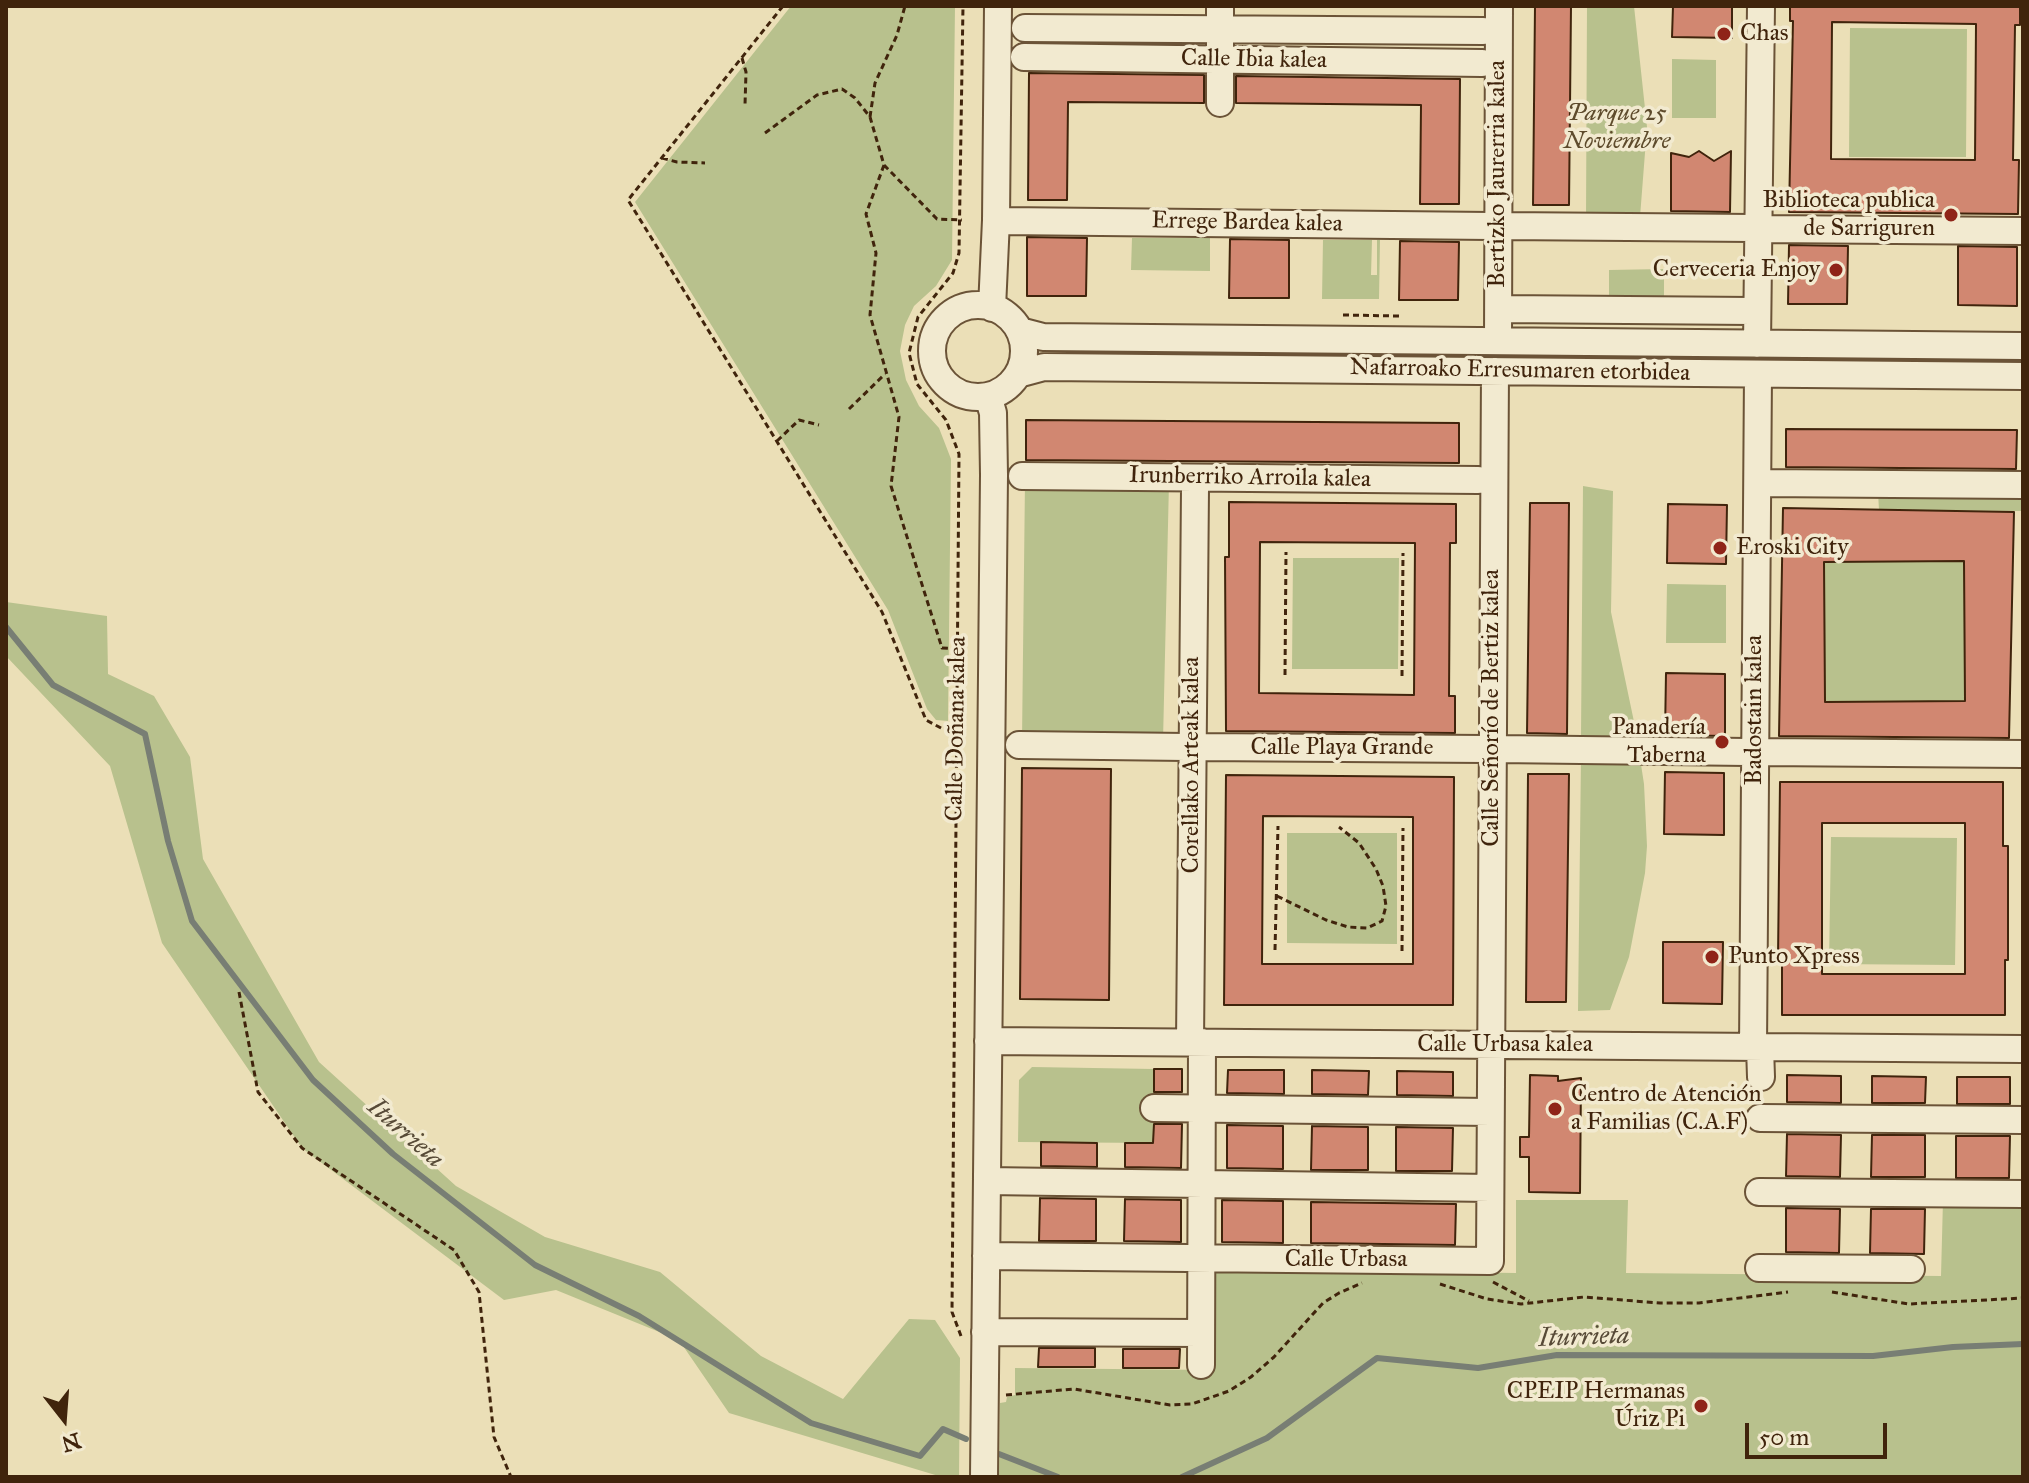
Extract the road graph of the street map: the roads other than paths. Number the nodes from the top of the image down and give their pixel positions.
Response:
1 (998, 6) edge
2 (1499, 6) edge
3 (1761, 6) edge
4 (1220, 18) edge
5 (1025, 28) dead end
6 (1108, 29) junction
7 (1400, 31) junction
8 (1483, 31) dead end
9 (1024, 57) dead end
10 (1108, 58) junction
11 (1221, 59) junction
12 (1400, 62) junction
13 (1482, 63) dead end
14 (1220, 103) dead end
15 (1004, 221) dead end
16 (2023, 231) edge
17 (992, 308) junction
18 (1502, 309) dead end
19 (1752, 311) dead end
20 (1020, 331) junction
21 (1498, 341) junction
22 (1757, 344) junction
23 (2023, 346) edge
24 (1495, 371) junction
25 (1018, 374) junction
26 (1758, 374) junction
27 (2023, 376) edge
28 (988, 396) junction
29 (1022, 476) dead end
30 (1478, 480) dead end
31 (1763, 483) dead end
32 (2023, 485) edge
33 (1195, 489) dead end
34 (1019, 745) dead end
35 (2023, 754) edge
36 (988, 1041) junction
37 (1196, 1042) junction
38 (1490, 1044) junction
39 (1757, 1047) junction
40 (2023, 1049) edge
41 (1761, 1077) dead end
42 (1154, 1108) dead end
43 (1202, 1108) junction
44 (1490, 1112) junction
45 (1760, 1118) dead end
46 (2023, 1120) edge
47 (987, 1181) junction
48 (1201, 1184) junction
49 (1490, 1188) junction
50 (1759, 1192) dead end
51 (2023, 1194) edge
52 (986, 1256) junction
53 (1201, 1259) junction
54 (1759, 1268) dead end
55 (1911, 1269) dead end
56 (1201, 1333) junction
57 (976, 1339) junction
58 (1201, 1365) dead end
59 (984, 1477) edge

1 - 17 street
2 - 21 street, Bertizko Jaurerria kalea
3 - 22 street
4 - 6 street, Calle Ibia kalea
4 - 7 street, Calle Ibia kalea
4 - 11 street
5 - 6 street, Calle Ibia kalea
6 - 10 street
7 - 8 street, Calle Ibia kalea
7 - 12 street
9 - 10 street, Calle Ibia kalea
10 - 11 street, Calle Ibia kalea
11 - 12 street, Calle Ibia kalea
11 - 14 street
12 - 13 street, Calle Ibia kalea
15 - 16 street, Errege Bardea kalea
17 - 20 street
17 - 28 street
18 - 19 street
20 - 21 street, Nafarroako Erresumaren etorbidea
20 - 25 street
21 - 22 street, Nafarroako Erresumaren etorbidea
22 - 23 street, Nafarroako Erresumaren etorbidea
24 - 25 street, Nafarroako Erresumaren etorbidea
24 - 26 street, Nafarroako Erresumaren etorbidea
24 - 38 street, Calle Señorío de Bertiz kalea
25 - 28 street
26 - 27 street, Nafarroako Erresumaren etorbidea
26 - 39 street, Badostain kalea
28 - 36 street, Calle Doñana kalea
29 - 30 street, Irunberriko Arroila kalea
31 - 32 street
33 - 37 street, Corellako Arteak kalea
34 - 35 street, Calle Playa Grande
36 - 37 street, Calle Urbasa kalea
36 - 47 street, Calle Doñana kalea
37 - 38 street, Calle Urbasa kalea
37 - 43 street
38 - 39 street, Calle Urbasa kalea
38 - 44 street
39 - 40 street, Calle Urbasa kalea
39 - 41 street, Badostain kalea
42 - 43 street
43 - 44 street
43 - 48 street
44 - 49 street
45 - 46 street
47 - 48 street
47 - 52 street, Calle Doñana kalea
48 - 49 street
48 - 53 street
49 - 53 street, Calle Urbasa
50 - 51 street
52 - 53 street, Calle Urbasa
52 - 57 street, Calle Doñana kalea
53 - 56 street
54 - 55 street
56 - 57 street
56 - 58 street
57 - 59 street, Calle Doñana kalea

